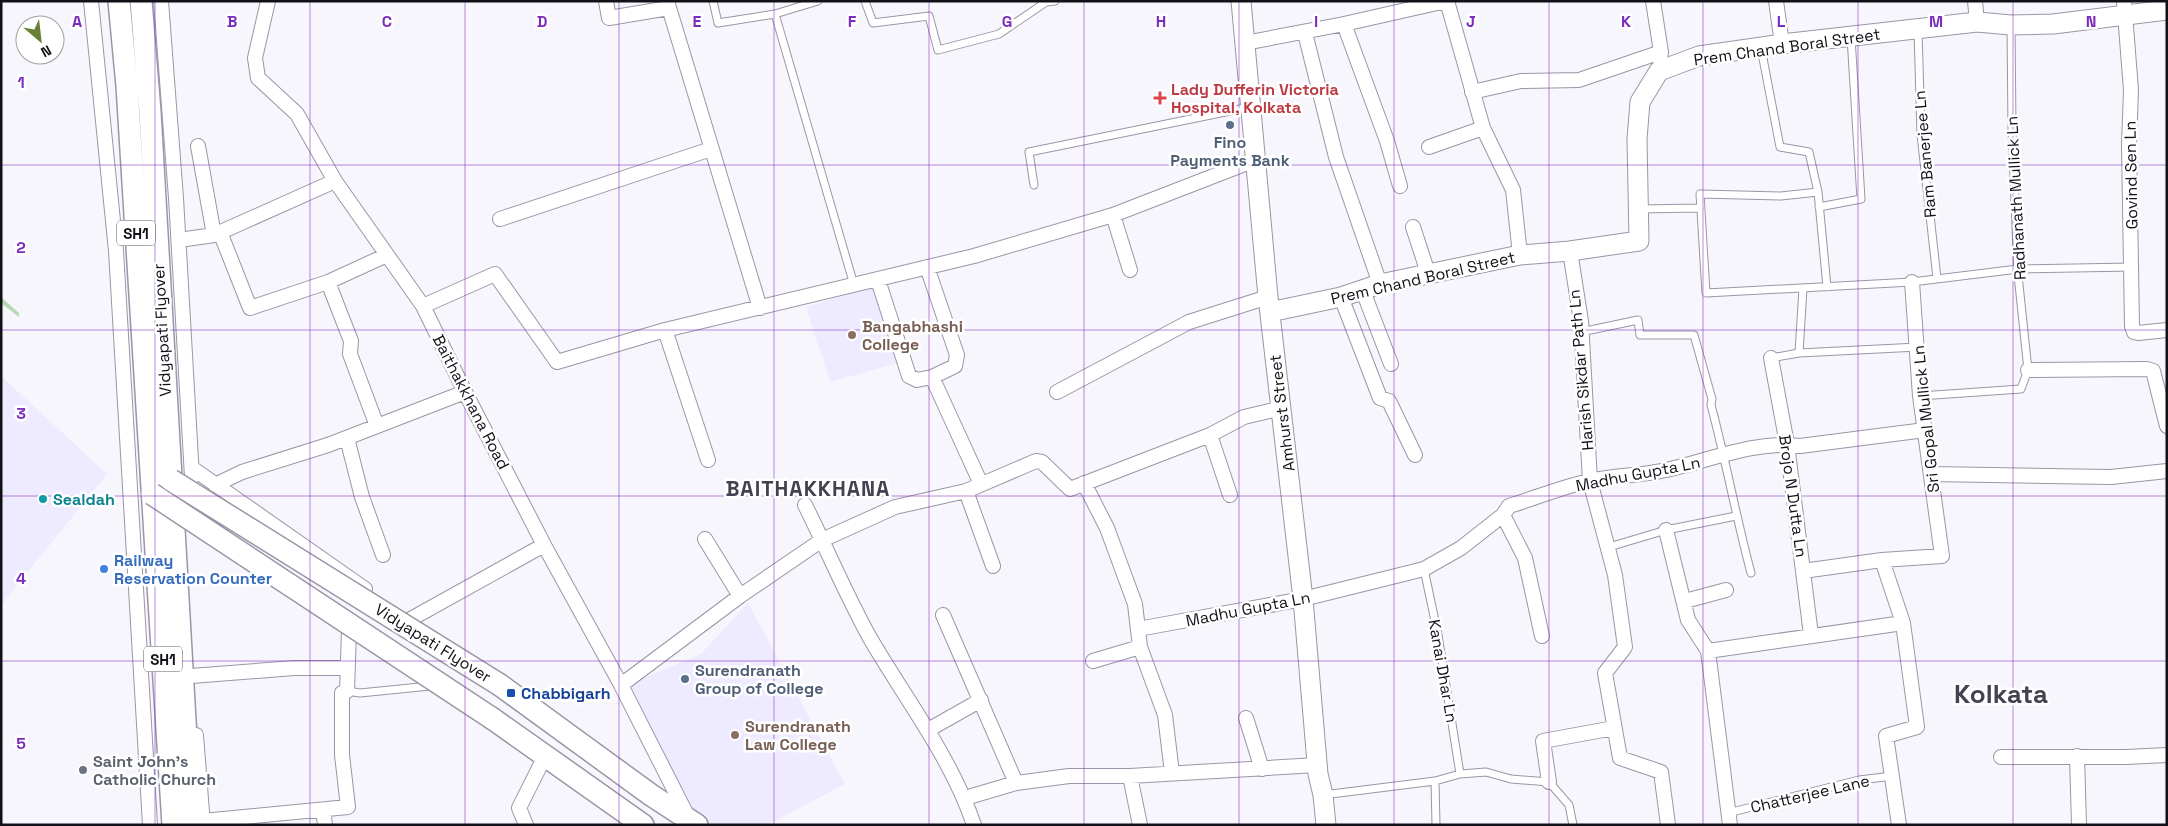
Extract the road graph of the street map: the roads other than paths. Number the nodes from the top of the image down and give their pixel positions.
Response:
1 (91, 1) edge
2 (120, 1) edge
3 (141, 1) edge
4 (161, 1) edge
5 (268, 1) edge
6 (606, 1) edge
7 (712, 1) edge
8 (818, 1) edge
9 (865, 1) edge
10 (1055, 1) edge
11 (1241, 1) edge
12 (1446, 1) edge
13 (1653, 1) edge
14 (1776, 1) edge
15 (1976, 1) edge
16 (668, 4) edge
17 (2124, 9) edge
18 (2167, 10) edge
19 (775, 14) junction
20 (1977, 22) junction
21 (1344, 24) junction
22 (2011, 25) junction
23 (1918, 30) junction
24 (1305, 32) junction
25 (1851, 37) junction
26 (1245, 44) junction
27 (1782, 44) junction
28 (1761, 48) junction
29 (1661, 52) junction
30 (1659, 71) junction
31 (1472, 92) junction
32 (1250, 107) junction
33 (1483, 128) junction
34 (198, 146) dead end
35 (1429, 147) dead end
36 (711, 149) junction
37 (1255, 160) junction
38 (335, 181) junction
39 (1034, 185) dead end
40 (1400, 186) dead end
41 (1818, 192) junction
42 (1819, 207) junction
43 (1699, 208) junction
44 (1639, 209) junction
45 (1112, 215) junction
46 (500, 219) dead end
47 (1413, 227) dead end
48 (217, 234) junction
49 (179, 240) junction
50 (1570, 251) junction
51 (387, 255) junction
52 (1520, 255) junction
53 (928, 267) junction
54 (2132, 267) junction
55 (2018, 269) junction
56 (1130, 270) dead end
57 (1428, 274) junction
58 (1937, 278) junction
59 (878, 280) junction
60 (328, 282) junction
61 (1912, 282) junction
62 (1380, 284) junction
63 (854, 285) junction
64 (1827, 287) junction
65 (1803, 288) junction
66 (1362, 291) junction
67 (1341, 297) junction
68 (1269, 304) junction
69 (423, 306) junction
70 (760, 308) junction
71 (665, 330) junction
72 (2167, 330) edge
73 (1581, 332) junction
74 (1918, 347) junction
75 (1799, 353) junction
76 (1771, 358) joint
77 (1391, 364) dead end
78 (2028, 370) junction
79 (932, 377) junction
80 (465, 392) junction
81 (1057, 392) dead end
82 (1920, 396) junction
83 (1282, 408) junction
84 (377, 426) junction
85 (2167, 426) edge
86 (1926, 430) junction
87 (1210, 435) junction
88 (347, 438) junction
89 (1786, 444) junction
90 (1415, 455) dead end
91 (1724, 456) junction
92 (708, 460) dead end
93 (151, 466) junction
94 (192, 468) junction
95 (2167, 472) edge
96 (1931, 474) junction
97 (171, 480) junction
98 (1590, 480) junction
99 (1084, 483) junction
100 (981, 484) junction
101 (215, 485) junction
102 (966, 490) junction
103 (152, 494) junction
104 (1230, 495) dead end
105 (805, 505) dead end
106 (184, 508) junction
107 (1503, 515) junction
108 (1736, 516) junction
109 (1666, 530) junction
110 (704, 539) dead end
111 (822, 540) junction
112 (544, 546) junction
113 (1609, 547) junction
114 (383, 555) dead end
115 (1882, 560) junction
116 (993, 566) dead end
117 (1424, 569) junction
118 (1803, 571) junction
119 (1751, 573) dead end
120 (1726, 590) dead end
121 (740, 596) junction
122 (1303, 599) junction
123 (1685, 601) junction
124 (942, 616) dead end
125 (409, 620) junction
126 (1903, 623) junction
127 (349, 630) junction
128 (1138, 630) junction
129 (1811, 635) junction
130 (1542, 636) dead end
131 (1140, 647) junction
132 (1708, 651) junction
133 (1093, 661) dead end
134 (348, 668) junction
135 (191, 676) junction
136 (500, 685) junction
137 (622, 685) junction
138 (430, 686) junction
139 (347, 691) junction
140 (981, 700) junction
141 (1246, 718) dead end
142 (1614, 728) junction
143 (928, 730) junction
144 (2167, 755) edge
145 (2077, 756) junction
146 (2001, 757) dead end
147 (541, 764) junction
148 (1317, 766) junction
149 (1262, 769) junction
150 (1172, 773) junction
151 (1460, 774) junction
152 (1130, 776) junction
153 (1893, 776) junction
154 (1435, 781) junction
155 (1549, 782) junction
156 (1016, 783) junction
157 (1323, 795) junction
158 (965, 798) junction
159 (323, 810) junction
160 (1729, 819) edge
161 (693, 821) edge
162 (192, 822) edge
163 (634, 824) edge
164 (150, 825) edge
165 (325, 825) edge
166 (526, 825) edge
167 (974, 825) edge
168 (1140, 825) edge
169 (1326, 825) edge
170 (1436, 825) edge
171 (1573, 825) edge
172 (1668, 825) edge
173 (1899, 825) edge
174 (2079, 825) edge

1 - 164 street
2 - 93 main road, Vidyapati Flyover / SH1
3 - 97 main road, Vidyapati Flyover
4 - 49 street
5 - 38 street, Baithakkhana Road
6 - 16 street
7 - 19 lane
8 - 19 lane
9 - 10 lane
11 - 26 street, Amhurst Street
12 - 21 street
12 - 31 street
13 - 29 street
14 - 27 street
15 - 20 street
16 - 36 street
17 - 18 street, Prem Chand Boral Street
17 - 22 street, Prem Chand Boral Street
17 - 54 street, Govind Sen Ln
19 - 63 lane
20 - 22 street, Prem Chand Boral Street
20 - 23 street, Prem Chand Boral Street
21 - 24 street
21 - 40 street
22 - 55 lane, Radhanath Mullick Ln
23 - 25 street, Prem Chand Boral Street
23 - 58 lane, Ram Banerjee Ln
24 - 26 street
24 - 62 street
25 - 27 street, Prem Chand Boral Street
25 - 42 lane
26 - 32 street, Amhurst Street
27 - 28 street, Prem Chand Boral Street
28 - 30 street, Prem Chand Boral Street
28 - 41 lane
29 - 30 street
29 - 31 street
30 - 44 street, Prem Chand Boral Street
31 - 33 street
32 - 37 street, Amhurst Street
32 - 39 lane
33 - 35 street
33 - 52 street
34 - 48 street
36 - 46 street
36 - 70 street
37 - 45 street
37 - 68 street, Amhurst Street
38 - 48 street
38 - 51 street, Baithakkhana Road
41 - 42 lane
41 - 43 lane
42 - 64 lane
43 - 44 lane
43 - 65 lane
44 - 50 street, Prem Chand Boral Street
45 - 53 street
45 - 56 street
47 - 57 street
48 - 49 street
48 - 60 street
49 - 94 street
50 - 52 street, Prem Chand Boral Street
50 - 73 street, Harish Sikdar Path Ln
51 - 60 street
51 - 69 street, Baithakkhana Road
52 - 57 street, Prem Chand Boral Street
53 - 59 street
53 - 79 street
54 - 55 lane
54 - 72 street, Govind Sen Ln
55 - 58 lane
55 - 78 lane, Radhanath Mullick Ln
57 - 62 street, Prem Chand Boral Street
58 - 61 lane
59 - 63 street
59 - 79 street
60 - 84 street
61 - 64 lane
61 - 74 street, Sri Gopal Mullick Ln
62 - 66 street, Prem Chand Boral Street
63 - 70 street
64 - 65 lane
65 - 75 lane
66 - 67 street, Prem Chand Boral Street
66 - 77 street
67 - 68 street, Prem Chand Boral Street
67 - 90 street
68 - 81 street
68 - 83 street, Amhurst Street
69 - 71 street
69 - 80 street, Baithakkhana Road
70 - 71 street
71 - 92 street
73 - 91 lane
73 - 98 street, Harish Sikdar Path Ln
74 - 75 lane
74 - 82 street, Sri Gopal Mullick Ln
75 - 76 lane
76 - 89 street, Brojo N Dutta Ln
78 - 82 lane
78 - 85 street
79 - 100 street
80 - 84 street
80 - 112 street, Baithakkhana Road
82 - 86 street, Sri Gopal Mullick Ln
83 - 87 street
83 - 122 street, Amhurst Street
84 - 88 street
86 - 89 street, Madhu Gupta Ln
86 - 96 street, Sri Gopal Mullick Ln
87 - 99 street
87 - 104 street
88 - 101 street
88 - 114 street
89 - 91 street, Madhu Gupta Ln
89 - 118 street, Brojo N Dutta Ln
91 - 98 street, Madhu Gupta Ln
91 - 108 lane
93 - 97 main road, Vidyapati Flyover
93 - 103 main road, Vidyapati Flyover / SH1
94 - 101 street
94 - 106 street
95 - 96 street
96 - 115 street, Sri Gopal Mullick Ln
97 - 106 main road, Vidyapati Flyover
97 - 136 main road, Vidyapati Flyover, bridge
98 - 107 street, Madhu Gupta Ln
98 - 113 street, Harish Sikdar Path Ln
99 - 100 street
99 - 128 street
100 - 102 street
101 - 125 street
102 - 111 street
102 - 116 street
103 - 106 main road, Vidyapati Flyover, bridge
103 - 162 main road, Vidyapati Flyover / SH1
105 - 111 street
106 - 127 street
106 - 135 street
106 - 162 main road, Vidyapati Flyover
106 - 163 main road, Vidyapati Flyover, bridge
107 - 117 street, Madhu Gupta Ln
107 - 130 street
108 - 109 lane
108 - 119 lane
109 - 113 lane
109 - 123 street
110 - 121 street
111 - 121 street
111 - 143 street
112 - 125 street
112 - 137 street, Baithakkhana Road
113 - 142 street, Harish Sikdar Path Ln
115 - 118 street
115 - 126 street
117 - 122 street, Madhu Gupta Ln
117 - 151 lane, Kanai Dhar Ln
118 - 129 street, Brojo N Dutta Ln
120 - 123 street
121 - 137 street
122 - 128 street, Madhu Gupta Ln
122 - 148 street, Amhurst Street
123 - 132 street
124 - 140 street
125 - 136 street
126 - 129 street
126 - 153 street
127 - 134 street
127 - 138 street
128 - 131 street
129 - 132 street
131 - 133 street
131 - 150 street
132 - 160 street
134 - 135 street
134 - 139 street
135 - 162 street
136 - 161 street
136 - 161 main road, Vidyapati Flyover
137 - 161 street, Baithakkhana Road
138 - 139 lane
138 - 147 street
139 - 159 street
140 - 143 street
140 - 156 street
141 - 149 street
142 - 155 street
142 - 172 street, Harish Sikdar Path Ln
143 - 158 street
144 - 145 street
145 - 146 street
145 - 174 street
147 - 163 street
147 - 166 street
148 - 149 street
148 - 157 street, Amhurst Street
149 - 150 street
150 - 152 street
151 - 154 lane
151 - 155 lane
152 - 156 street
152 - 168 street
153 - 160 lane, Chatterjee Lane
153 - 173 street
154 - 157 lane
154 - 170 lane
155 - 171 lane
156 - 158 street
157 - 169 street, Amhurst Street
158 - 167 street
159 - 162 street
159 - 165 street

